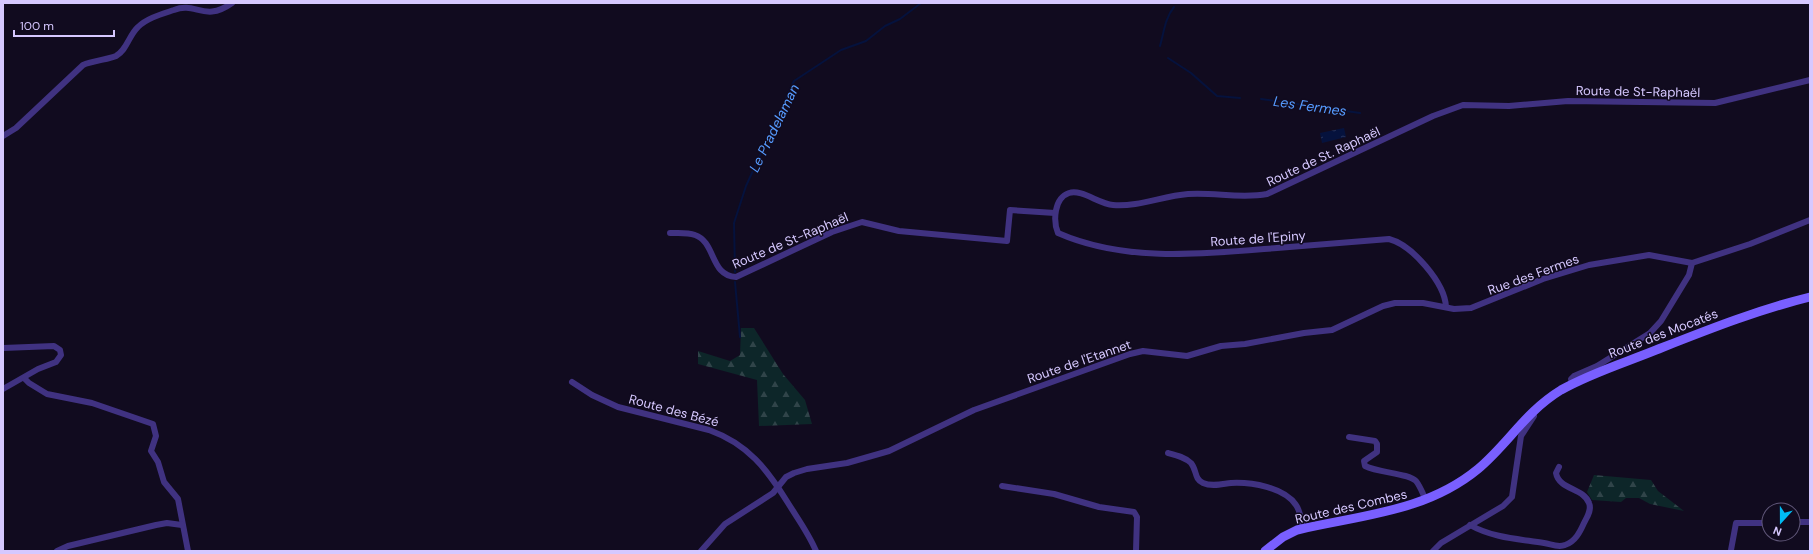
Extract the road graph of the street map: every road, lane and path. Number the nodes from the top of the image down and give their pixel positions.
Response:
1 (232, 3) edge
2 (1810, 80) edge
3 (1463, 105) joint
4 (3, 136) edge
5 (1055, 213) junction
6 (1810, 220) edge
7 (670, 232) dead end
8 (1692, 263) junction
9 (1810, 297) edge
10 (1446, 307) junction
11 (3, 348) edge
12 (24, 378) junction
13 (572, 382) dead end
14 (1572, 384) junction
15 (3, 389) edge
16 (1534, 410) junction
17 (1349, 437) dead end
18 (1168, 453) dead end
19 (1559, 467) dead end
20 (1002, 486) dead end
21 (778, 487) junction
22 (1426, 500) junction
23 (1761, 523) edge
24 (182, 525) junction
25 (1470, 525) junction
26 (1303, 529) junction
27 (1731, 550) edge
28 (57, 551) edge
29 (188, 551) edge
30 (700, 551) edge
31 (816, 551) edge
32 (1136, 551) edge
33 (1265, 551) edge
34 (1433, 551) edge

1 - 4 street
2 - 3 street, Route de St-Raphaël
3 - 5 street, Route de St. Raphaël
5 - 7 street, Route de St-Raphaël
5 - 10 street, Route de l'Epiny
6 - 8 street
8 - 10 street, Rue des Fermes
8 - 14 street
9 - 14 street, Route des Mocatés
10 - 21 street, Route de l'Etannet
11 - 12 street
12 - 15 street
12 - 24 street
13 - 21 street, Route des Bézé
14 - 16 street, Route des Mocatés
16 - 22 street, Route des Combes
16 - 25 street
17 - 22 street
18 - 26 street
19 - 25 street
20 - 32 street
21 - 30 street, Route de l'Etannet
21 - 31 street, Route des Bézé
22 - 26 street, Route des Combes
23 - 27 street
24 - 28 street
24 - 29 street
25 - 34 street
26 - 33 street, Route des Combes

